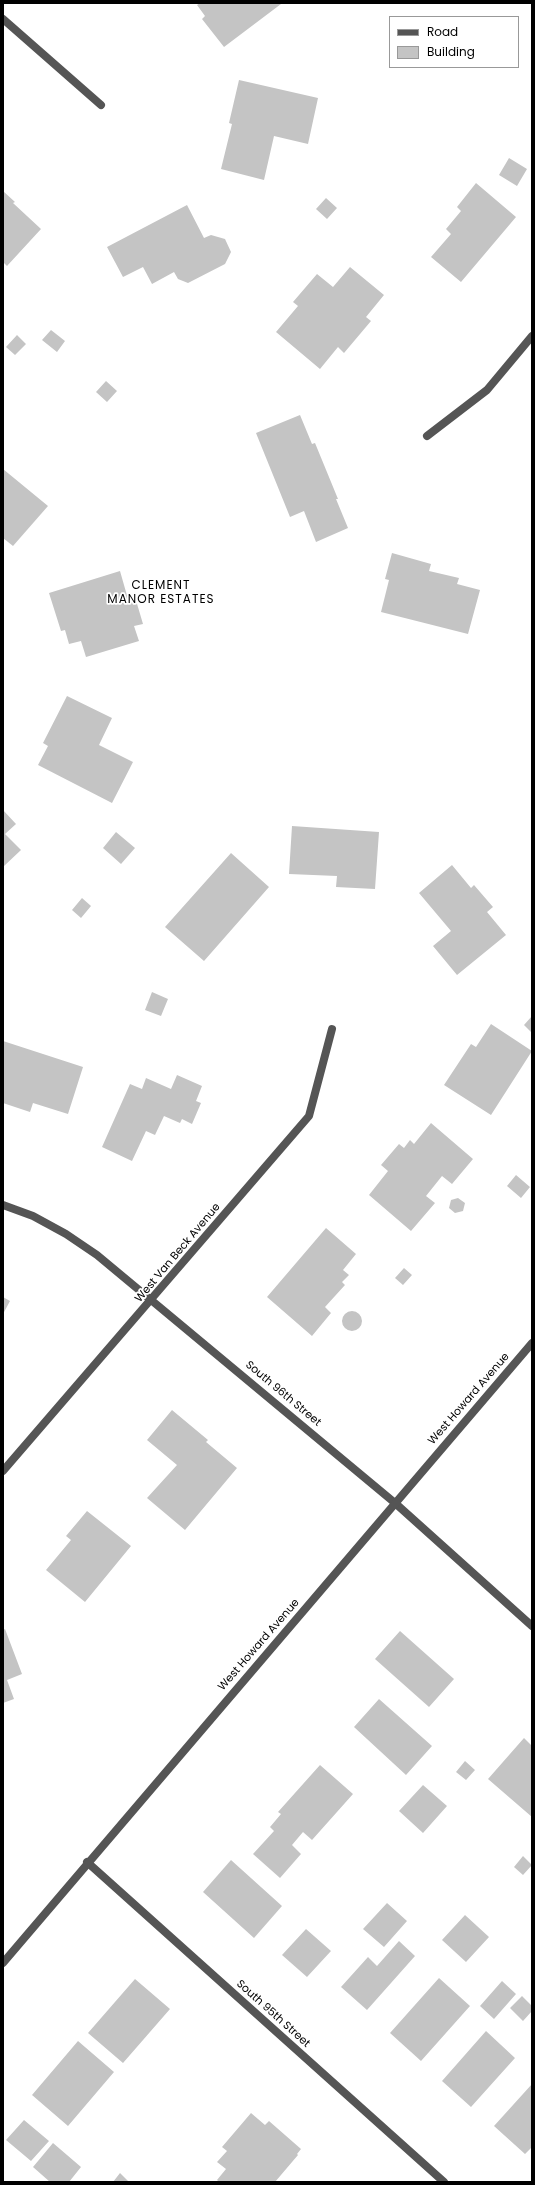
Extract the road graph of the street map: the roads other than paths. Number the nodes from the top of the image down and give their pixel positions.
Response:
1 (3, 19) edge
2 (101, 105) dead end
3 (532, 336) edge
4 (427, 436) dead end
5 (332, 1029) dead end
6 (3, 1205) edge
7 (152, 1300) junction
8 (532, 1343) edge
9 (3, 1471) edge
10 (395, 1503) junction
11 (532, 1626) edge
12 (87, 1862) junction
13 (3, 1962) edge
14 (444, 2182) edge

1 - 2 street
3 - 4 street
5 - 7 street, West Van Beck Avenue
6 - 7 street, South 96th Street
7 - 9 street, West Van Beck Avenue
7 - 10 street, South 96th Street
8 - 10 street, West Howard Avenue
10 - 11 street, South 96th Street
10 - 12 street, West Howard Avenue
12 - 13 street, West Howard Avenue
12 - 14 street, South 95th Street

